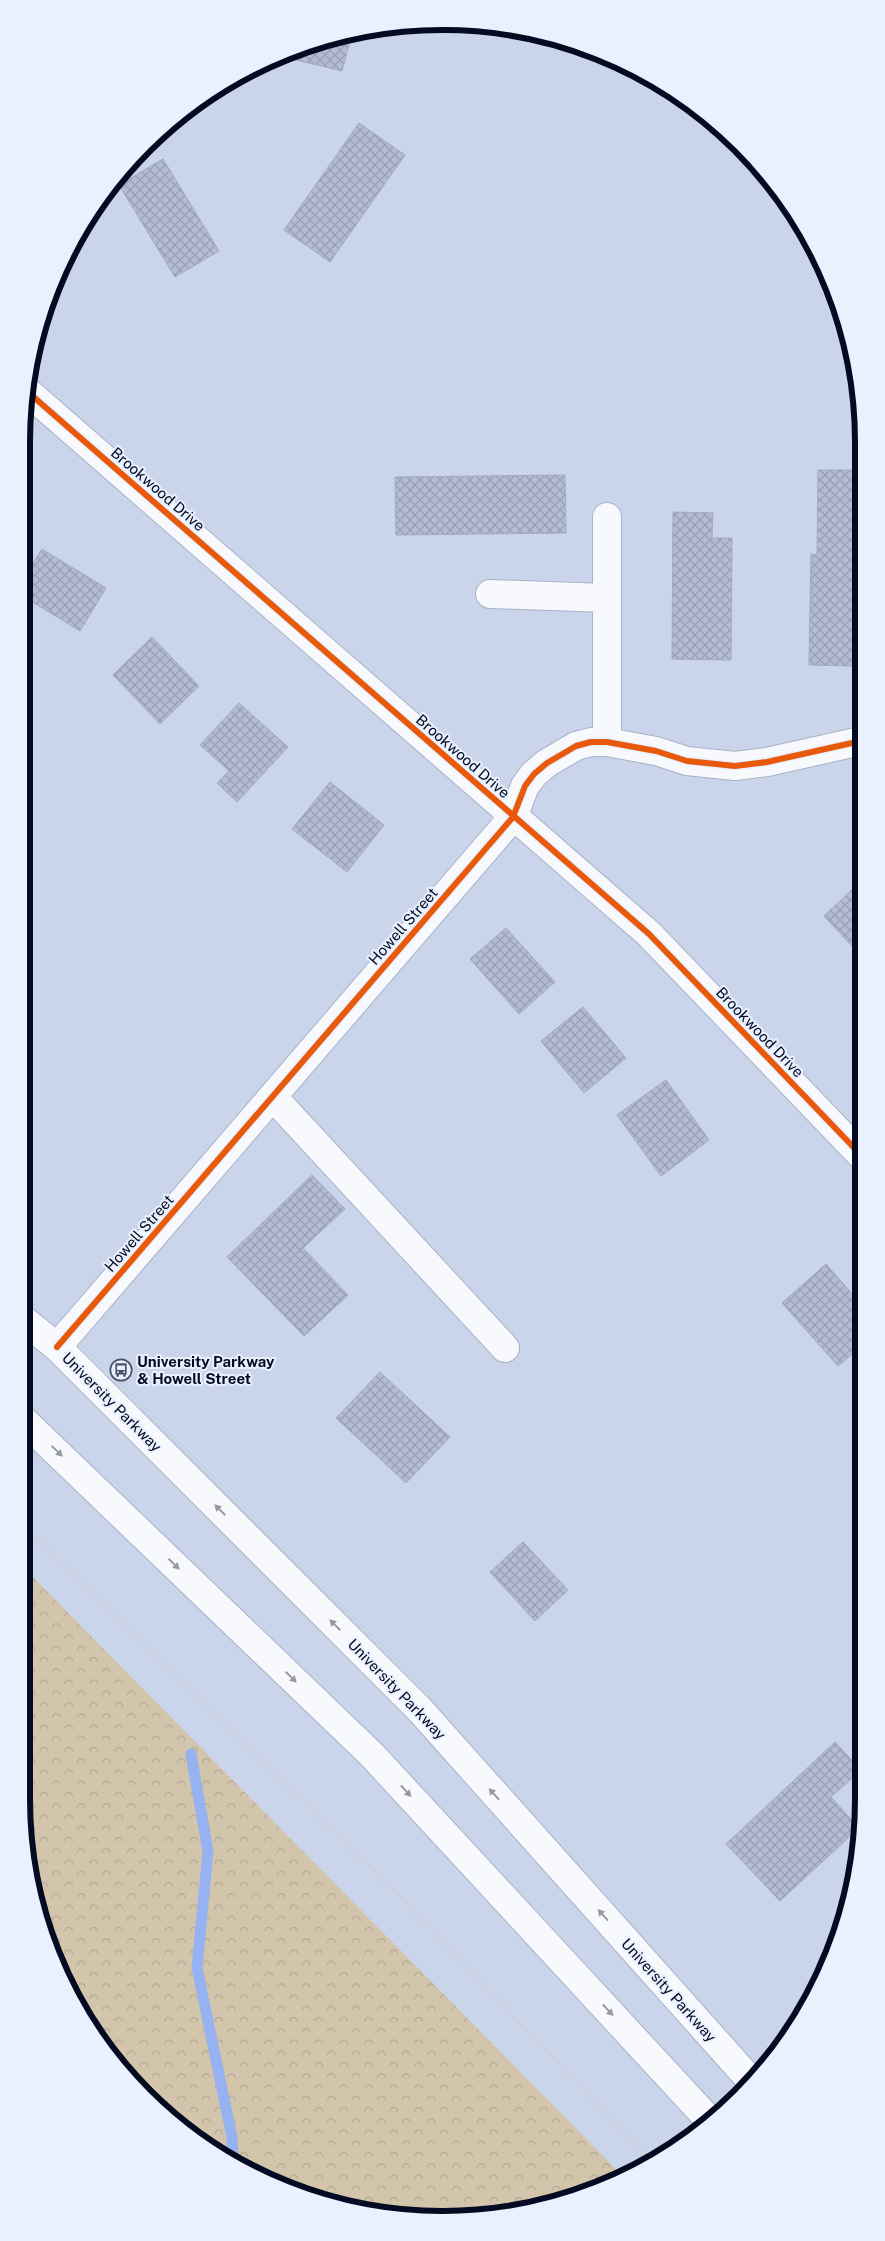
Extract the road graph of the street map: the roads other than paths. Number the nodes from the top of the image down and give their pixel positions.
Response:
1 (33, 397) edge
2 (607, 517) dead end
3 (490, 594) dead end
4 (607, 598) junction
5 (607, 742) junction
6 (855, 742) edge
7 (513, 817) junction
8 (273, 1096) junction
9 (855, 1149) edge
10 (30, 1325) edge
11 (57, 1347) junction
12 (505, 1348) dead end
13 (30, 1427) edge
14 (747, 2076) edge
15 (706, 2116) edge

1 - 7 street, Brookwood Drive
2 - 4 street
3 - 4 street
4 - 5 street
5 - 6 street, Howell Street
5 - 7 street, Howell Street
7 - 8 street, Howell Street
7 - 9 street, Brookwood Drive
8 - 11 street, Howell Street
8 - 12 street
10 - 11 street, University Parkway
14 -> 11 street, University Parkway
13 -> 15 street

